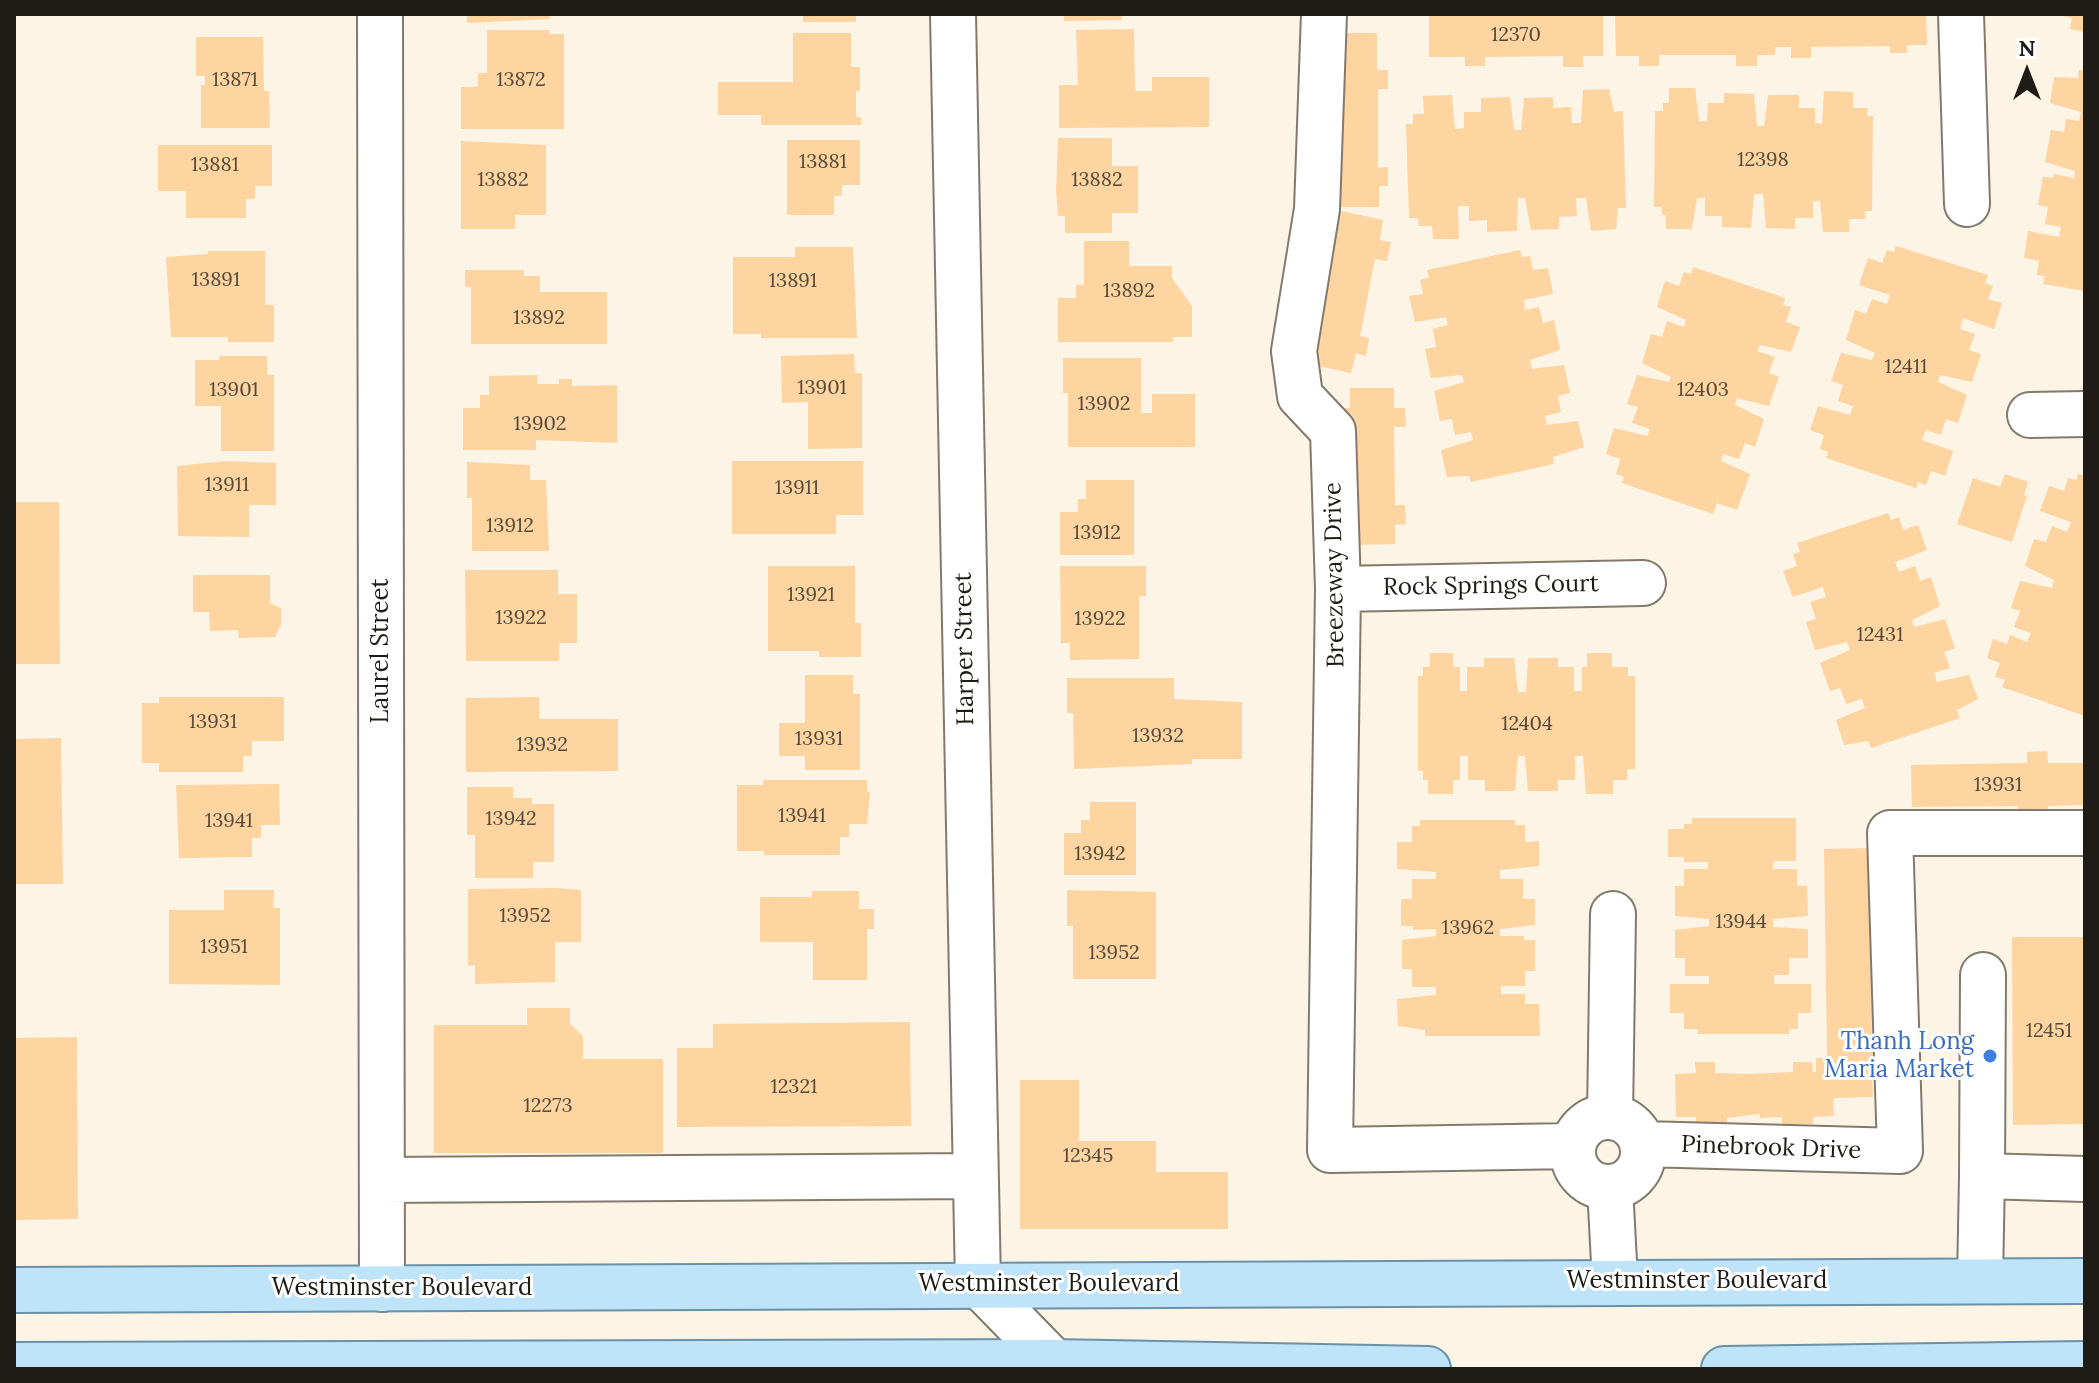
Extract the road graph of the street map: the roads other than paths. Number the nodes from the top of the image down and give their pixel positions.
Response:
1 (380, 14) edge
2 (953, 14) edge
3 (1324, 14) edge
4 (1961, 14) edge
5 (1967, 204) dead end
6 (2085, 414) edge
7 (2030, 415) dead end
8 (1643, 583) dead end
9 (1338, 589) junction
10 (2085, 833) edge
11 (1613, 914) dead end
12 (1983, 975) dead end
13 (1626, 1131) junction
14 (1573, 1146) junction
15 (975, 1176) junction
16 (1982, 1176) junction
17 (2085, 1179) edge
18 (382, 1180) junction
19 (1610, 1187) junction
20 (1980, 1280) junction
21 (1615, 1281) junction
22 (2085, 1281) edge
23 (978, 1284) junction
24 (382, 1289) junction
25 (14, 1290) edge
26 (2085, 1364) edge
27 (14, 1365) edge
28 (577, 1366) edge
29 (933, 1366) edge
30 (1054, 1366) edge
31 (61, 1367) edge
32 (139, 1367) edge
33 (382, 1367) edge
34 (1868, 1368) edge
35 (1428, 1369) edge
36 (1724, 1369) edge
37 (1766, 1369) edge

1 - 18 street, Laurel Street
2 - 15 street, Harper Street
3 - 9 street, Breezeway Drive
4 - 5 street
6 - 7 street
8 - 9 street, Rock Springs Court
9 - 14 street, Breezeway Drive
10 - 13 street, Pinebrook Drive
11 - 13 street
12 - 16 street
13 - 14 street
13 - 19 street
14 - 19 street
15 - 18 street
15 - 23 street, Harper Street
16 - 17 street
16 - 20 street
18 - 24 street, Laurel Street
19 - 21 street
20 - 21 main road, Westminster Boulevard
20 - 22 main road, Westminster Boulevard
21 - 23 main road, Westminster Boulevard
23 - 24 main road, Westminster Boulevard
23 - 30 street
24 - 25 main road, Westminster Boulevard
26 - 34 main road
27 - 31 main road
28 - 29 main road
28 - 33 main road
29 - 30 main road
30 - 35 main road
31 - 32 main road
32 - 33 main road
34 - 37 main road
36 - 37 main road

